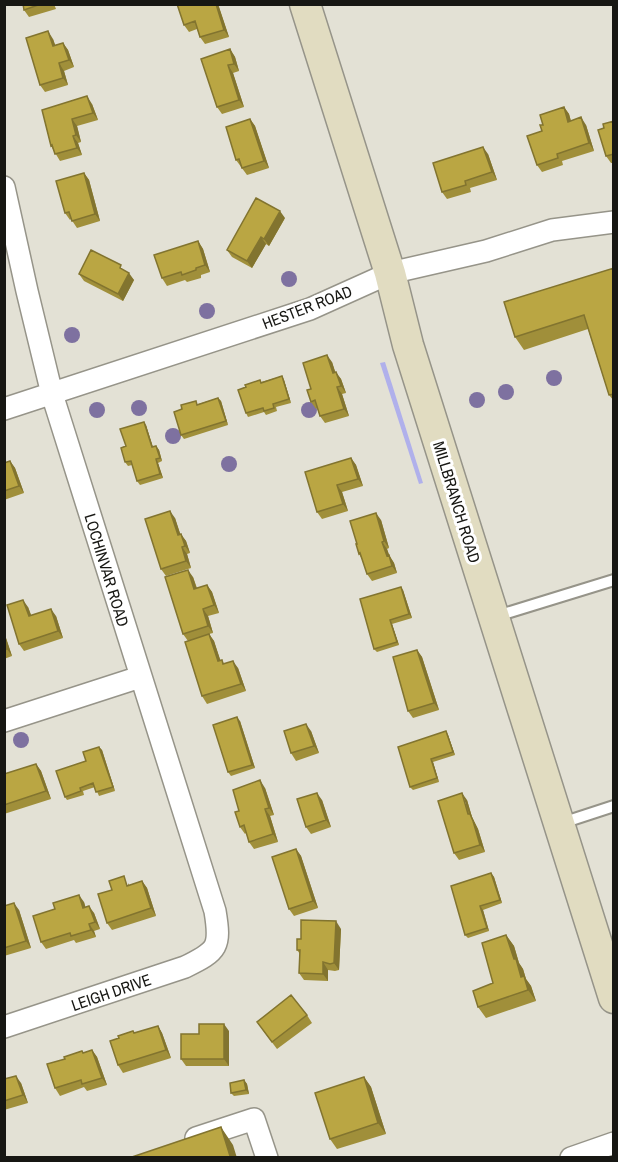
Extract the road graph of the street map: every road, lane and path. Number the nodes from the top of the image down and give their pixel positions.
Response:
1 (305, 4) edge
2 (4, 187) edge
3 (614, 222) edge
4 (390, 273) junction
5 (52, 394) junction
6 (4, 409) edge
7 (614, 580) edge
8 (494, 617) junction
9 (140, 677) junction
10 (4, 720) edge
11 (614, 806) edge
12 (559, 824) junction
13 (214, 949) joint
14 (612, 991) edge
15 (4, 1028) edge
16 (614, 1143) edge
17 (180, 1144) edge
18 (267, 1158) edge
19 (571, 1158) edge

1 - 4 main road, MILLBRANCH ROAD
2 - 5 street, LOCHINVAR ROAD
3 - 4 street, HESTER ROAD
4 - 5 street, HESTER ROAD
4 - 8 main road, MILLBRANCH ROAD
5 - 6 street, HESTER ROAD
5 - 9 street, LOCHINVAR ROAD
7 - 8 lane
8 - 12 main road, MILLBRANCH ROAD
9 - 10 street
9 - 13 street, LOCHINVAR ROAD
11 - 12 lane
12 - 14 main road, MILLBRANCH ROAD
13 - 15 street, LEIGH DRIVE
16 - 19 street
17 - 18 street

